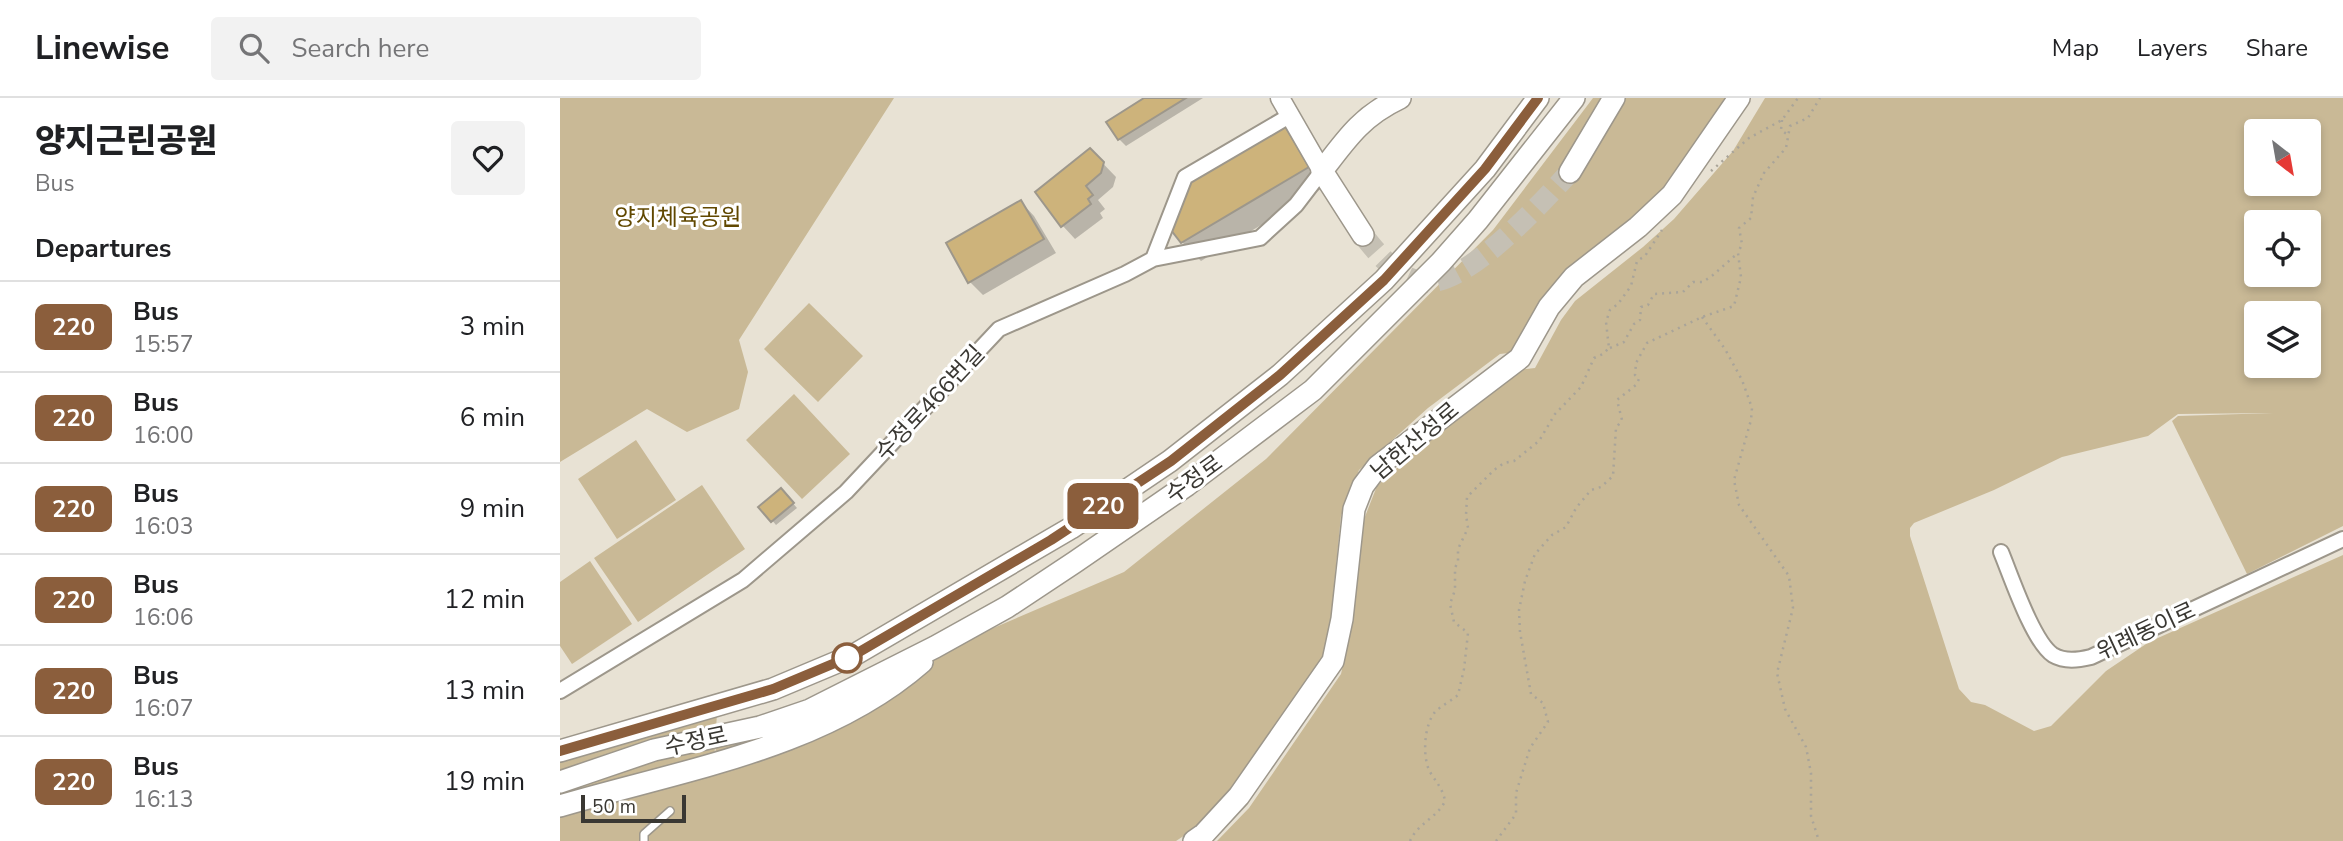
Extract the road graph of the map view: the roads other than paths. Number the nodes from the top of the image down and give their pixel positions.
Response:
1 (1280, 98) edge
2 (1400, 98) edge
3 (1538, 98) edge
4 (1574, 98) edge
5 (1614, 98) edge
6 (1739, 98) edge
7 (1291, 115) junction
8 (1322, 171) junction
9 (1570, 172) tunnel mouth
10 (1363, 235) tunnel mouth
11 (1153, 259) junction
12 (2343, 539) edge
13 (2001, 552) dead end
14 (945, 642) junction
15 (560, 691) edge
16 (560, 751) edge
17 (560, 782) edge
18 (560, 806) edge
19 (670, 811) dead end
20 (645, 841) edge
21 (1194, 841) edge

1 - 7 street
2 - 8 main road
3 - 16 main road, 수정로
4 - 14 main road, 수정로
5 - 9 main road
6 - 21 main road, 남한산성로
7 - 8 street
7 - 11 street
8 - 10 main road
8 - 11 street, 수정로466번길
11 - 15 street, 수정로466번길
12 - 13 street, 위례동이로
14 - 17 main road, 수정로
14 - 18 main road
19 - 20 lane

